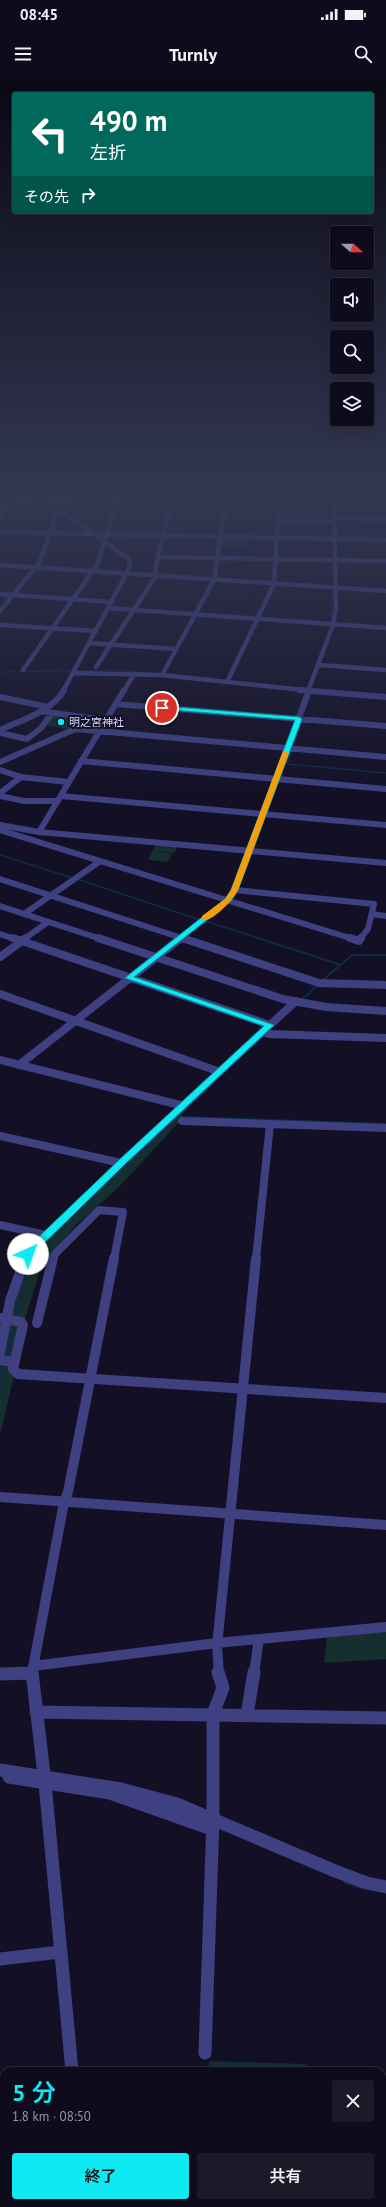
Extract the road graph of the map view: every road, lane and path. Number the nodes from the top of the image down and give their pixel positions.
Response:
1 (10, 598) edge
2 (62, 598) edge
3 (114, 598) edge
4 (142, 598) edge
5 (204, 598) edge
6 (267, 598) edge
7 (335, 598) edge
8 (73, 599) junction
9 (112, 602) junction
10 (108, 608) junction
11 (134, 610) junction
12 (0, 611) edge
13 (195, 615) junction
14 (258, 619) junction
15 (0, 625) edge
16 (333, 625) junction
17 (386, 628) edge
18 (52, 629) junction
19 (96, 631) junction
20 (90, 643) junction
21 (112, 644) junction
22 (176, 649) junction
23 (319, 665) junction
24 (96, 667) dead end
25 (24, 670) dead end
26 (386, 670) edge
27 (73, 673) junction
28 (134, 674) junction
29 (162, 675) junction
30 (227, 682) junction
31 (309, 691) junction
32 (386, 697) edge
33 (0, 698) edge
34 (116, 704) junction
35 (48, 707) junction
36 (40, 711) junction
37 (52, 713) junction
38 (98, 719) junction
39 (299, 719) junction
40 (107, 720) junction
41 (386, 726) edge
42 (76, 729) junction
43 (0, 732) edge
44 (99, 732) junction
45 (27, 738) junction
46 (287, 748) junction
47 (27, 749) junction
48 (386, 757) edge
49 (81, 761) junction
50 (0, 762) edge
51 (0, 770) edge
52 (21, 777) junction
53 (276, 780) junction
54 (68, 782) junction
55 (386, 789) edge
56 (0, 794) edge
57 (61, 796) junction
58 (58, 801) junction
59 (264, 814) junction
60 (386, 825) edge
61 (0, 826) edge
62 (0, 830) edge
63 (39, 832) junction
64 (249, 851) junction
65 (99, 862) junction
66 (386, 863) edge
67 (0, 879) edge
68 (234, 890) junction
69 (50, 896) junction
70 (228, 901) junction
71 (0, 906) edge
72 (24, 914) junction
73 (372, 914) junction
74 (386, 916) edge
75 (48, 922) junction
76 (0, 934) edge
77 (179, 937) junction
78 (22, 941) junction
79 (0, 957) edge
80 (154, 957) junction
81 (128, 978) junction
82 (386, 985) edge
83 (0, 994) edge
84 (296, 1001) junction
85 (386, 1011) edge
86 (74, 1020) junction
87 (270, 1025) junction
88 (263, 1032) junction
89 (386, 1038) edge
90 (0, 1060) edge
91 (19, 1064) junction
92 (220, 1072) junction
93 (184, 1106) junction
94 (182, 1121) dead end
95 (270, 1124) junction
96 (386, 1128) edge
97 (0, 1136) edge
98 (121, 1163) junction
99 (0, 1225) edge
100 (45, 1235) junction
101 (5, 1319) edge
102 (37, 1323) dead end
103 (0, 1352) edge
104 (0, 1360) edge
105 (14, 1362) junction
106 (90, 1379) junction
107 (243, 1389) junction
108 (386, 1398) edge
109 (0, 1497) edge
110 (64, 1502) junction
111 (231, 1514) junction
112 (386, 1525) edge
113 (386, 1627) edge
114 (258, 1639) junction
115 (217, 1643) junction
116 (32, 1670) junction
117 (0, 1674) edge
118 (36, 1712) junction
119 (213, 1714) junction
120 (247, 1715) junction
121 (386, 1718) edge
122 (0, 1770) edge
123 (0, 1776) edge
124 (44, 1780) junction
125 (212, 1824) junction
126 (386, 1886) edge
127 (60, 1952) junction
128 (0, 1959) edge
129 (205, 2053) dead end
130 (72, 2067) edge

1 - 12 street
2 - 8 street
3 - 9 street
4 - 11 street
5 - 13 street
6 - 14 street
7 - 16 street
8 - 9 street
8 - 18 street
9 - 10 street
10 - 11 street
10 - 19 street
11 - 13 street
11 - 21 street
13 - 14 street
13 - 22 street
14 - 16 street
14 - 30 street
15 - 18 street
16 - 17 street
16 - 23 street
18 - 19 street
18 - 25 street
19 - 20 street
20 - 21 street
20 - 27 street
21 - 22 street
21 - 24 street
22 - 29 street
23 - 26 street
23 - 31 street
27 - 28 street
27 - 35 street
28 - 29 street
28 - 34 street
29 - 30 street
30 - 31 street
31 - 32 street
31 - 39 street
33 - 35 street
34 - 39 street
34 - 40 street
35 - 36 street
36 - 37 street
36 - 43 street
37 - 38 street
37 - 45 street
38 - 40 street
38 - 42 street
39 - 41 street
39 - 46 street
40 - 44 street
42 - 44 street
42 - 47 street
43 - 45 street
44 - 46 street
44 - 49 street
45 - 47 street
46 - 48 street
46 - 53 street
47 - 50 street
49 - 53 street
49 - 54 street
51 - 52 street
52 - 54 street
52 - 56 street
53 - 55 street
53 - 59 street
54 - 57 street
56 - 58 street
57 - 58 street
57 - 59 street
58 - 63 street
59 - 60 street
59 - 64 street
61 - 63 street
62 - 65 street
63 - 64 street
64 - 66 street
64 - 68 street
65 - 69 street
65 - 70 street
67 - 69 street
68 - 70 street
68 - 73 street
69 - 72 street
69 - 77 street
70 - 73 street
70 - 77 street
71 - 72 street
72 - 75 street
73 - 74 street
75 - 78 street
75 - 80 street
76 - 78 street
77 - 80 street
77 - 82 street
78 - 79 street
78 - 81 street
80 - 81 street
80 - 84 street
81 - 86 street
81 - 87 street
83 - 86 street
84 - 85 street
84 - 87 street
86 - 91 street
86 - 92 street
87 - 88 street
88 - 89 street
88 - 92 street
90 - 91 street
91 - 93 street
92 - 93 street
93 - 98 street
94 - 95 street
95 - 96 street
95 - 107 street
97 - 98 street
98 - 100 street
99 - 100 street
100 - 101 street
101 - 103 street
101 - 105 street
102 - 106 street
104 - 105 street
105 - 106 street
106 - 107 street
106 - 110 street
107 - 108 street
107 - 111 street
109 - 110 street
110 - 111 street
110 - 116 street
111 - 112 street
111 - 115 street
113 - 114 street
114 - 115 street
114 - 120 street
115 - 116 street
115 - 119 street
116 - 117 street
116 - 118 street
118 - 119 street
118 - 124 street
119 - 120 street
119 - 125 street
120 - 121 street
122 - 124 street
123 - 124 street
124 - 125 street
124 - 127 street
125 - 126 street
125 - 129 street
127 - 128 street
127 - 130 street

